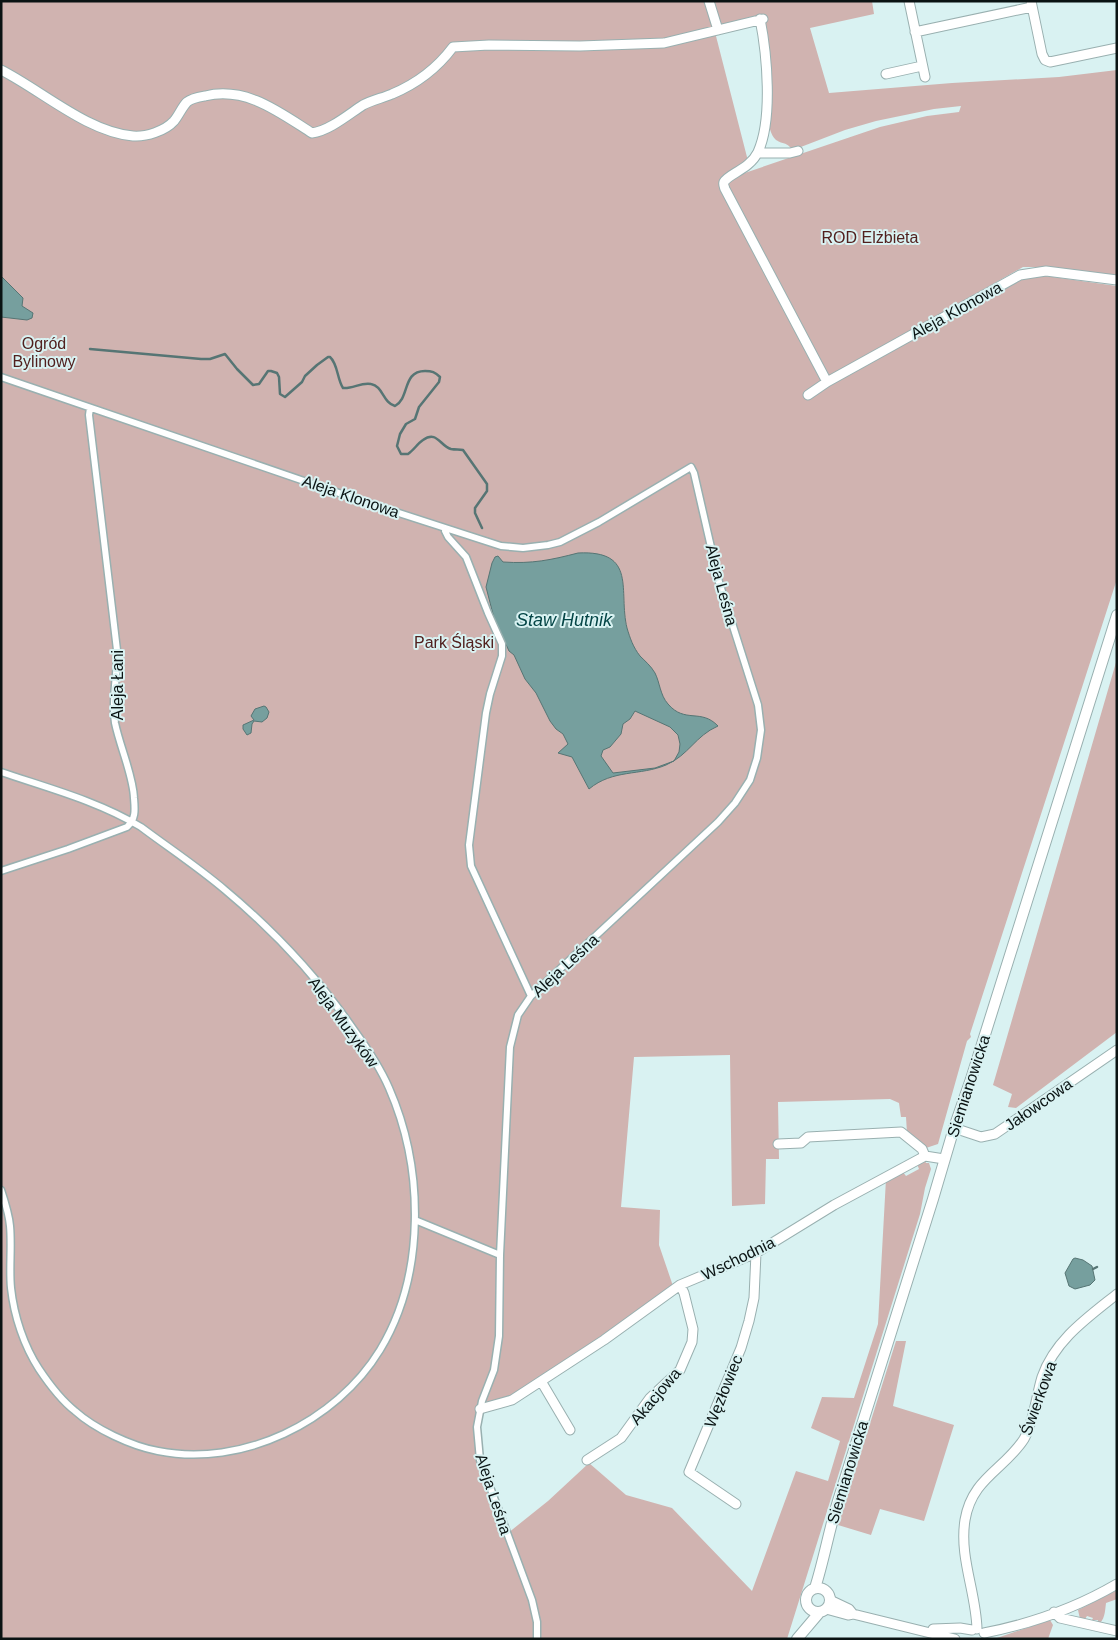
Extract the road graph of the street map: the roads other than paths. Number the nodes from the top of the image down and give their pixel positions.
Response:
1 (710, 1) edge
2 (909, 1) edge
3 (1031, 4) edge
4 (718, 30) junction
5 (915, 32) junction
6 (1117, 48) edge
7 (922, 66) junction
8 (1, 70) edge
9 (886, 74) dead end
10 (924, 77) dead end
11 (798, 151) dead end
12 (758, 153) junction
13 (1117, 280) edge
14 (1, 377) edge
15 (827, 382) junction
16 (808, 395) dead end
17 (90, 408) junction
18 (691, 467) joint
19 (445, 528) junction
20 (1117, 614) edge
21 (1, 772) edge
22 (132, 822) junction
23 (1, 871) edge
24 (531, 996) junction
25 (1117, 1050) edge
26 (954, 1128) junction
27 (778, 1144) dead end
28 (925, 1156) junction
29 (944, 1159) junction
30 (1, 1190) edge
31 (415, 1220) junction
32 (756, 1253) junction
33 (500, 1255) junction
34 (680, 1285) junction
35 (1117, 1294) edge
36 (541, 1381) junction
37 (480, 1409) junction
38 (570, 1430) dead end
39 (587, 1460) dead end
40 (736, 1504) dead end
41 (1117, 1584) edge
42 (820, 1589) junction
43 (825, 1607) junction
44 (808, 1608) junction
45 (1054, 1612) junction
46 (922, 1630) junction
47 (1117, 1631) edge
48 (977, 1634) edge
49 (798, 1638) edge
50 (537, 1639) edge
51 (955, 1639) edge

1 - 4 street
2 - 5 street
3 - 5 street
3 - 6 street
4 - 8 street
4 - 12 street
5 - 7 street
7 - 9 street
7 - 10 street
11 - 12 street
12 - 15 street
13 - 15 street, Aleja Klonowa
14 - 17 street, Aleja Klonowa
15 - 16 street, Aleja Klonowa
17 - 19 street, Aleja Klonowa
17 - 22 street, Aleja Łani
18 - 19 street, Aleja Klonowa
18 - 24 street, Aleja Leśna
19 - 24 street
20 - 26 street, Siemianowicka
21 - 22 street, Aleja Muzyków
22 - 23 street
22 - 31 street, Aleja Muzyków
24 - 33 street, Aleja Leśna
25 - 26 street, Jałowcowa
26 - 29 street, Siemianowicka
27 - 28 street
28 - 29 street
28 - 32 street, Wschodnia
29 - 42 street, Siemianowicka
30 - 31 street, Aleja Muzyków
31 - 33 street
32 - 34 street, Wschodnia
32 - 40 street, Węzłowiec
33 - 37 street, Aleja Leśna
34 - 36 street, Wschodnia
34 - 39 street, Akacjowa
35 - 48 street, Świerkowa
36 - 37 street, Wschodnia
36 - 38 street
37 - 50 street, Aleja Leśna
41 - 45 street
42 - 43 street
42 - 44 street
43 - 44 street
43 - 46 street
43 - 49 street
44 - 49 street
45 - 47 street
45 - 48 street
46 - 48 street
46 - 51 street

